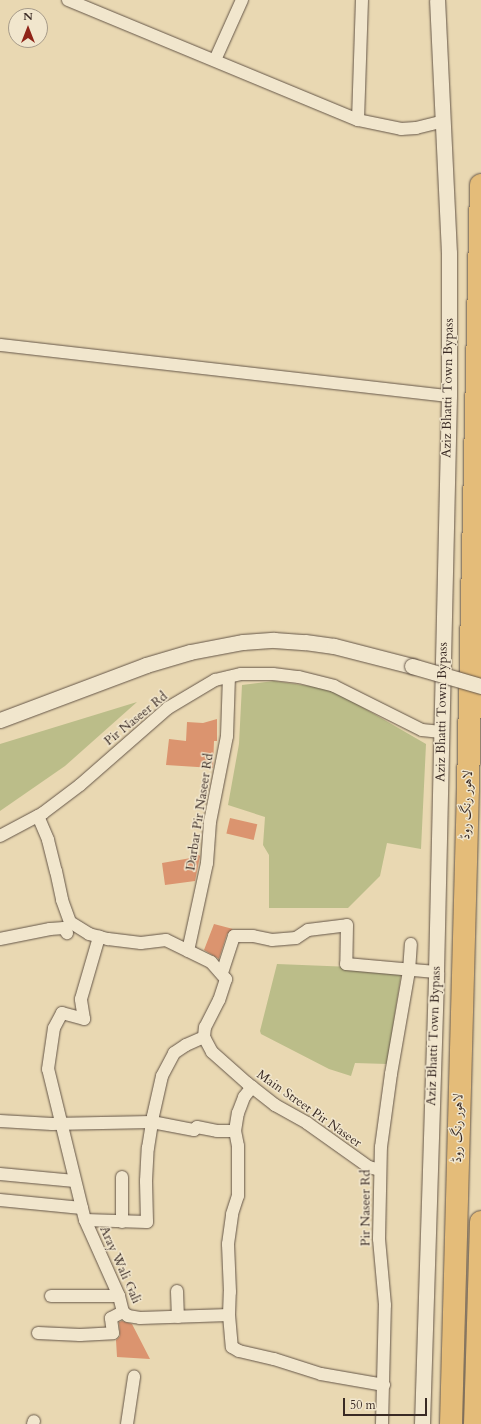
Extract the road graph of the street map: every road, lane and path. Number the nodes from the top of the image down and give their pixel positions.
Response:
1 (242, 0) edge
2 (437, 0) edge
3 (73, 1) edge
4 (358, 1) edge
5 (215, 60) junction
6 (358, 120) junction
7 (444, 121) junction
8 (481, 185) edge
9 (0, 345) edge
10 (449, 396) junction
11 (229, 677) junction
12 (481, 686) edge
13 (0, 720) edge
14 (441, 732) junction
15 (38, 816) junction
16 (0, 836) edge
17 (67, 932) dead end
18 (99, 937) junction
19 (0, 939) edge
20 (412, 944) dead end
21 (188, 951) junction
22 (409, 971) junction
23 (436, 972) junction
24 (222, 973) junction
25 (204, 1037) junction
26 (252, 1087) junction
27 (0, 1122) edge
28 (152, 1122) junction
29 (61, 1123) junction
30 (235, 1131) junction
31 (380, 1170) junction
32 (0, 1174) edge
33 (122, 1177) dead end
34 (75, 1181) junction
35 (0, 1200) edge
36 (82, 1208) junction
37 (85, 1220) junction
38 (122, 1222) junction
39 (481, 1222) edge
40 (177, 1290) dead end
41 (51, 1296) dead end
42 (119, 1296) junction
43 (123, 1312) junction
44 (229, 1315) junction
45 (178, 1317) junction
46 (38, 1333) dead end
47 (134, 1377) dead end
48 (384, 1385) junction
49 (128, 1424) edge
50 (382, 1424) edge
51 (422, 1424) edge
52 (451, 1424) edge
53 (475, 1424) edge

1 - 5 street
2 - 7 street, Aziz Bhatti Town Bypass
3 - 5 street
4 - 6 street
5 - 6 street
6 - 7 street
7 - 10 street, Aziz Bhatti Town Bypass
8 - 52 highway, لاہور رنگ روڈ
9 - 10 street
10 - 14 street, Aziz Bhatti Town Bypass
11 - 14 street, Pir Naseer Rd
11 - 15 street, Pir Naseer Rd
11 - 21 street, Darbar Pir Naseer Rd
12 - 13 street, bridge
14 - 23 street, Aziz Bhatti Town Bypass
15 - 16 street, Pir Naseer Rd
15 - 18 street
17 - 19 street
18 - 21 street
18 - 29 street, Aray Wali Gali
20 - 22 street, Pir Naseer Rd
21 - 24 street
22 - 23 street
22 - 24 street
22 - 31 street, Pir Naseer Rd
23 - 51 street, Aziz Bhatti Town Bypass
24 - 25 street
25 - 26 street, Main Street Pir Naseer
25 - 28 street
26 - 30 street
26 - 31 street, Main Street Pir Naseer
27 - 29 street
28 - 29 street
28 - 30 street
28 - 38 street
29 - 34 street, Aray Wali Gali
30 - 44 street
31 - 48 street, Pir Naseer Rd
32 - 34 street
33 - 38 street
34 - 36 street, Aray Wali Gali
35 - 36 street
36 - 37 street, Aray Wali Gali
37 - 38 street
37 - 42 street, Aray Wali Gali
39 - 53 highway
40 - 45 street
41 - 42 street
42 - 43 street, Aray Wali Gali
43 - 45 street, Aray Wali Gali
43 - 46 street
44 - 45 street, Aray Wali Gali
44 - 48 street
47 - 49 street
48 - 50 street, Pir Naseer Rd

